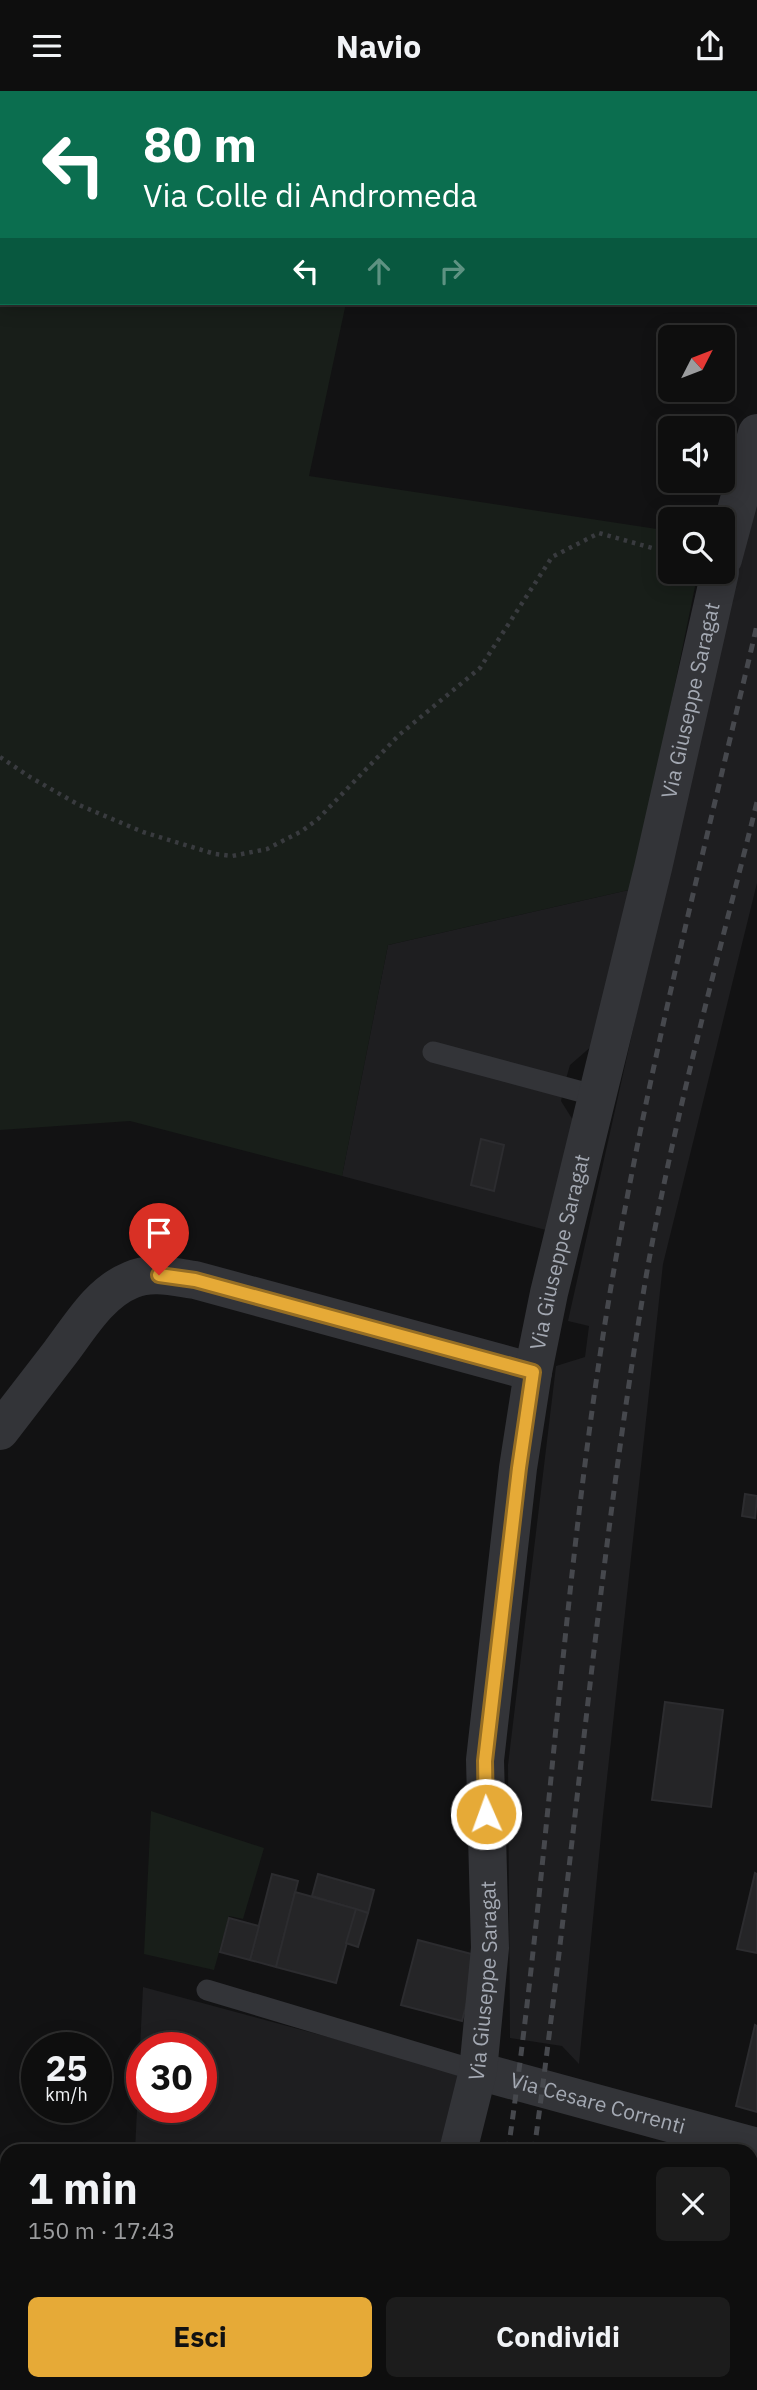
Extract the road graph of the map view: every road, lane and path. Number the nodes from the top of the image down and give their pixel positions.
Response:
1 (757, 433) edge
2 (735, 515) edge
3 (658, 550) edge
4 (717, 584) edge
5 (0, 757) edge
6 (433, 1052) dead end
7 (597, 1096) junction
8 (533, 1372) junction
9 (0, 1431) edge
10 (207, 1990) dead end
11 (478, 2071) junction
12 (460, 2144) edge
13 (746, 2144) edge

1 - 2 street
3 - 5 path
4 - 7 street, Via Giuseppe Saragat
6 - 7 lane
7 - 8 street, Via Giuseppe Saragat
8 - 9 street
8 - 11 street, Via Giuseppe Saragat
10 - 11 lane
11 - 12 street, Via Giuseppe Saragat
11 - 13 street, Via Cesare Correnti

